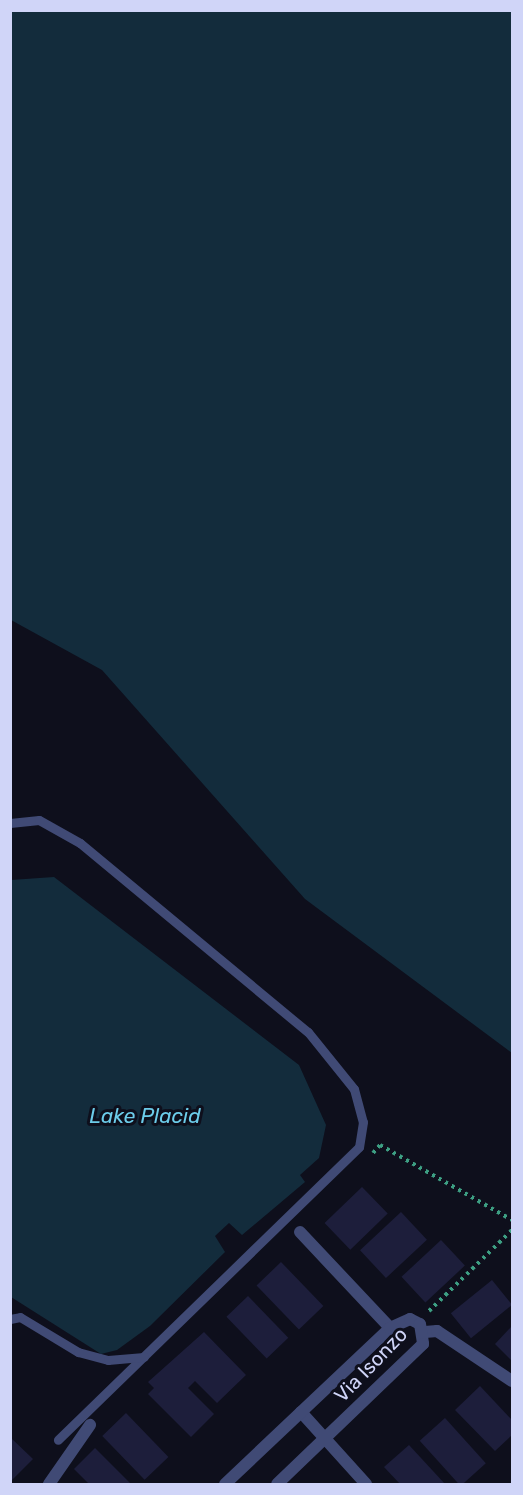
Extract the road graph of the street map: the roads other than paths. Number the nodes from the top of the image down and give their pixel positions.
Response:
1 (10, 823) edge
2 (300, 1232) dead end
3 (10, 1319) edge
4 (422, 1327) junction
5 (390, 1328) junction
6 (144, 1357) junction
7 (513, 1381) edge
8 (301, 1412) junction
9 (90, 1425) dead end
10 (58, 1440) dead end
11 (325, 1440) junction
12 (48, 1485) edge
13 (225, 1485) edge
14 (277, 1485) edge
15 (366, 1485) edge

1 - 6 lane
2 - 5 street
3 - 6 lane
4 - 5 street, Via Isonzo
4 - 7 street
4 - 11 street, Via Isonzo
5 - 8 street, Via Isonzo
6 - 10 lane
8 - 11 street
8 - 13 street, Via Isonzo
9 - 12 street
11 - 14 street, Via Isonzo
11 - 15 street

